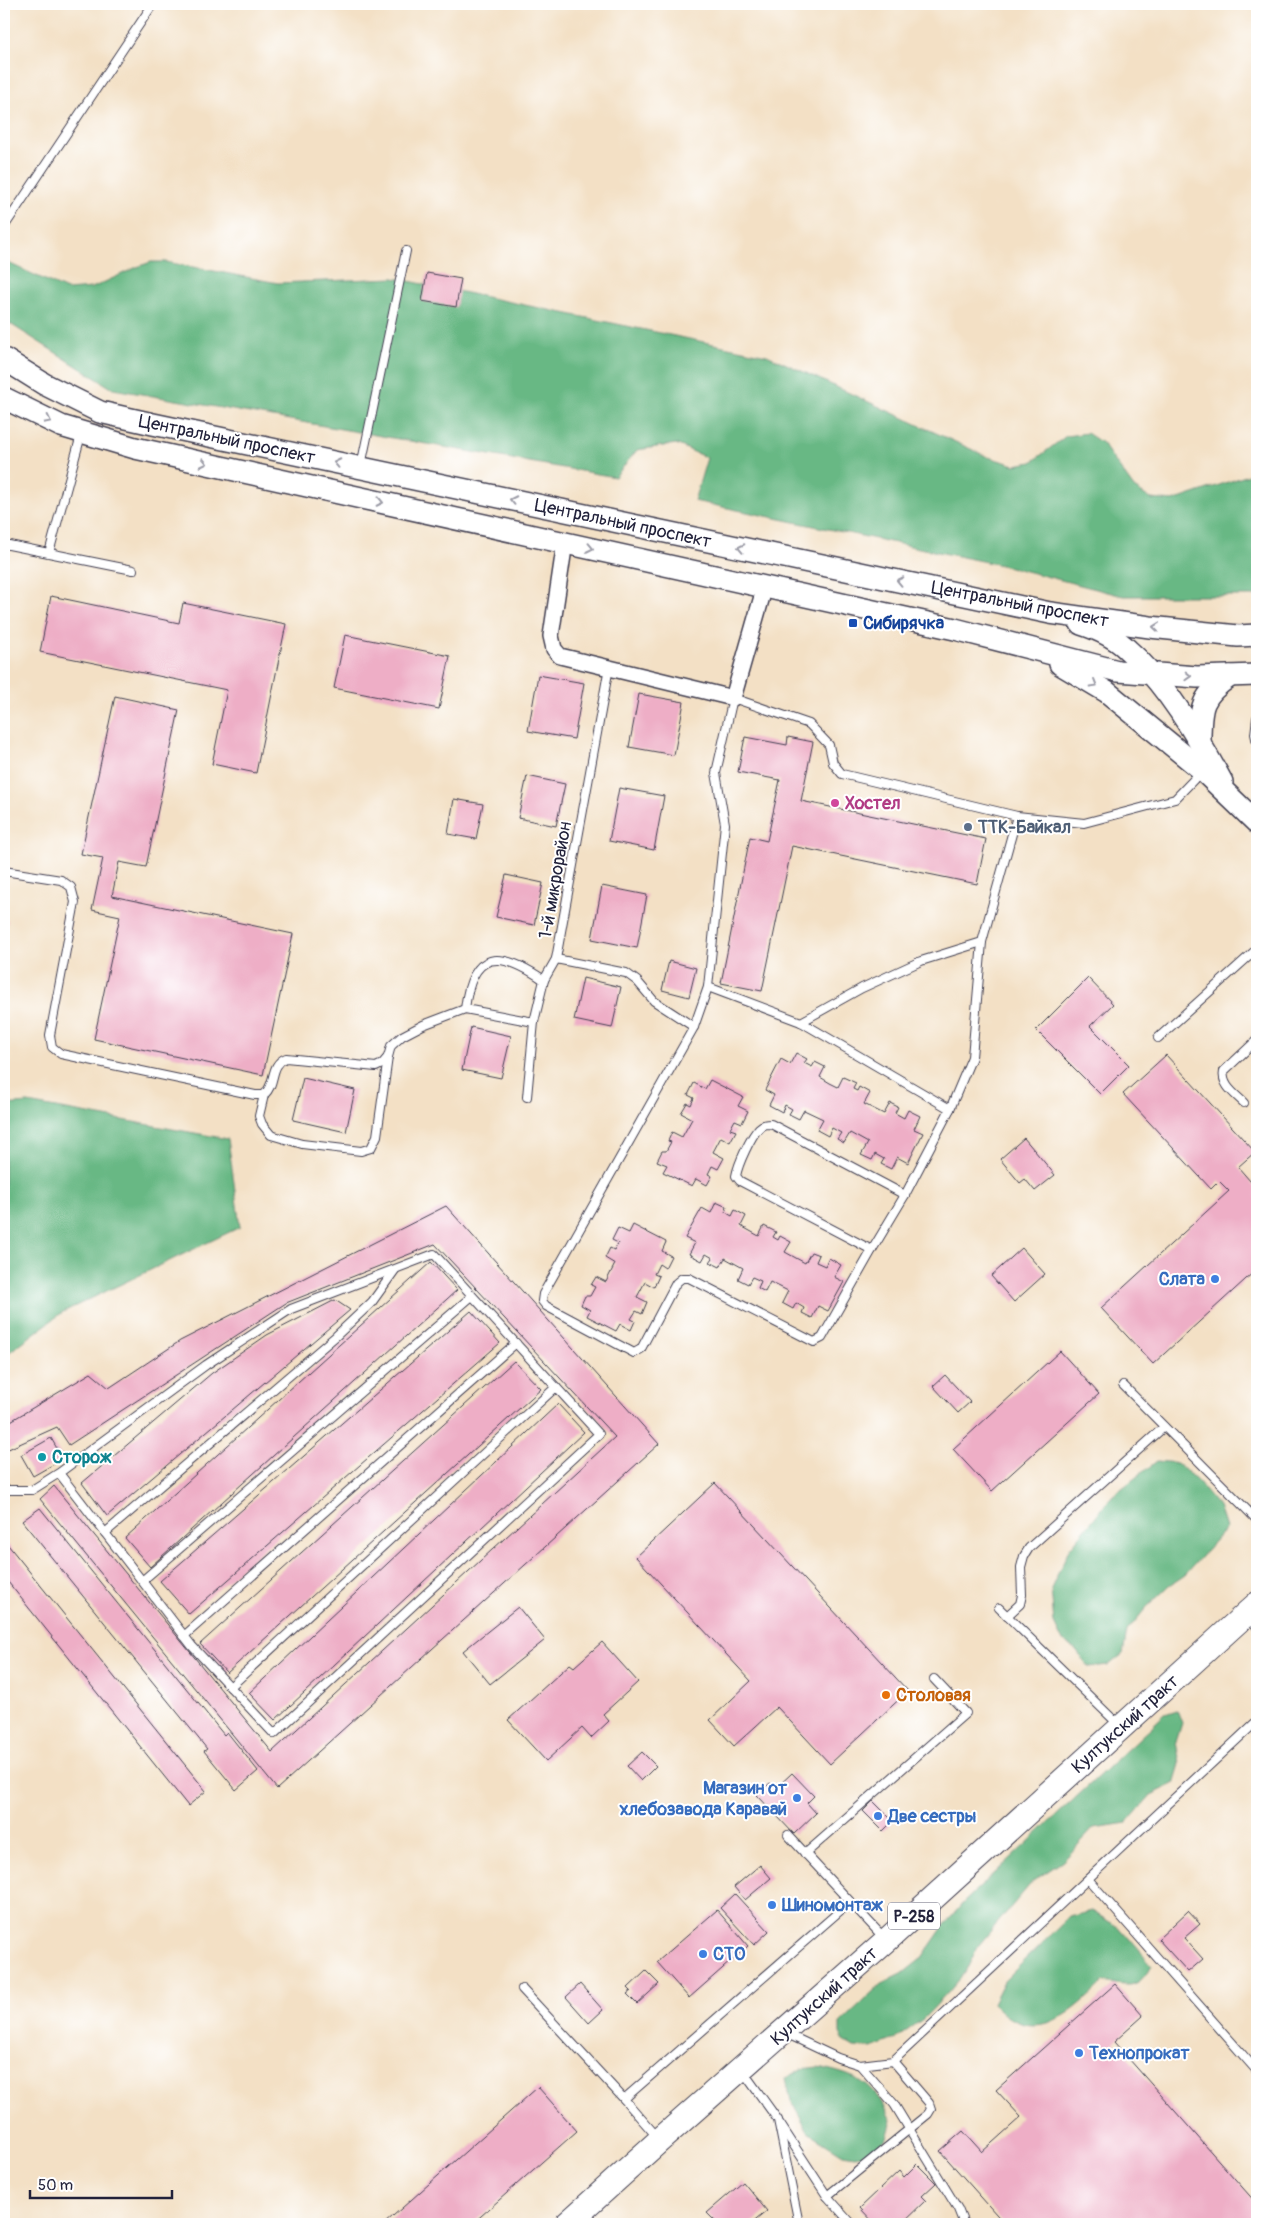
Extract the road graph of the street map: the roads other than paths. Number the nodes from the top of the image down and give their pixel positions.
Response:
1 (154, 4) edge
2 (4, 227) edge
3 (406, 251) dead end
4 (4, 359) edge
5 (4, 398) edge
6 (82, 432) junction
7 (361, 468) junction
8 (565, 542) junction
9 (4, 544) edge
10 (49, 553) junction
11 (132, 570) dead end
12 (765, 586) junction
13 (1050, 613) junction
14 (1257, 635) edge
15 (1037, 651) junction
16 (609, 667) junction
17 (1151, 675) junction
18 (1257, 675) edge
19 (1230, 676) junction
20 (732, 698) junction
21 (1257, 718) edge
22 (1200, 741) junction
23 (1257, 743) edge
24 (1202, 770) junction
25 (1227, 792) junction
26 (1017, 816) junction
27 (1257, 823) edge
28 (4, 871) edge
29 (982, 942) junction
30 (1257, 949) edge
31 (556, 959) junction
32 (544, 980) junction
33 (708, 987) junction
34 (465, 1009) junction
35 (534, 1022) junction
36 (801, 1022) junction
37 (694, 1027) junction
38 (1158, 1038) dead end
39 (1257, 1040) edge
40 (388, 1057) junction
41 (264, 1095) junction
42 (527, 1097) dead end
43 (1244, 1103) dead end
44 (950, 1109) junction
45 (906, 1195) junction
46 (872, 1250) junction
47 (396, 1269) junction
48 (472, 1296) junction
49 (516, 1343) junction
50 (1123, 1385) dead end
51 (556, 1387) junction
52 (1164, 1427) junction
53 (59, 1473) junction
54 (4, 1490) edge
55 (1257, 1520) edge
56 (105, 1533) junction
57 (142, 1581) junction
58 (999, 1608) dead end
59 (1254, 1615) edge
60 (1007, 1616) junction
61 (184, 1636) junction
62 (934, 1679) dead end
63 (230, 1687) junction
64 (1257, 1721) edge
65 (1121, 1727) junction
66 (788, 1835) dead end
67 (805, 1854) junction
68 (1088, 1879) junction
69 (850, 1902) junction
70 (887, 1940) junction
71 (522, 1989) dead end
72 (783, 2032) junction
73 (893, 2061) junction
74 (860, 2065) junction
75 (741, 2069) junction
76 (1257, 2071) edge
77 (624, 2099) junction
78 (778, 2120) junction
79 (909, 2129) junction
80 (660, 2140) junction
81 (827, 2196) junction
82 (567, 2224) edge
83 (799, 2224) edge
84 (852, 2224) edge
85 (964, 2224) edge

1 - 2 lane
3 - 7 lane
7 -> 4 main road, Центральный проспект
5 -> 6 main road, Центральный проспект
6 -> 8 main road, Центральный проспект
6 - 10 lane
13 -> 7 main road, Центральный проспект
8 -> 12 main road, Центральный проспект
8 - 16 street
9 - 10 lane
10 - 11 lane
12 - 15 main road, Центральный проспект
12 - 20 street
14 -> 13 main road, Центральный проспект
13 - 17 main road
15 - 17 main road, Центральный проспект
15 -> 24 main road
16 - 20 street
16 - 31 lane, 1-й микрорайон
17 -> 19 main road, Центральный проспект
17 - 22 main road
18 - 19 main road, Центральный проспект
19 - 22 main road
20 - 26 lane
20 - 33 lane
21 - 23 lane
22 - 25 main road
24 - 25 main road
24 - 26 lane
25 - 27 main road
26 - 29 lane
28 - 41 lane
29 - 36 lane
29 - 44 lane
30 - 38 lane
31 - 32 lane, 1-й микрорайон
31 - 37 lane
32 - 34 lane
32 - 35 lane, 1-й микрорайон
33 - 36 lane
33 - 37 lane
34 - 35 lane
34 - 40 lane
35 - 42 lane, 1-й микрорайон
36 - 44 lane
37 - 46 lane
39 - 43 lane
40 - 41 lane
40 - 41 lane
44 - 45 lane
45 - 46 lane
45 - 46 lane
47 - 48 lane
47 - 53 lane
47 - 56 lane
48 - 49 lane
48 - 57 lane
49 - 51 lane
49 - 61 lane
50 - 52 lane
51 - 63 lane
51 - 63 lane
52 - 55 lane
52 - 60 lane
53 - 54 lane
53 - 56 lane
56 - 57 lane
57 - 61 lane
58 - 60 lane
59 - 65 main road, Култукский тракт / Р-258
60 - 65 lane
61 - 63 lane
62 - 67 lane
64 - 68 lane
65 - 70 main road, Култукский тракт / Р-258
66 - 67 lane
67 - 69 lane
68 - 73 lane
68 - 76 lane
69 - 70 lane
69 - 77 lane
70 - 72 main road, Култукский тракт / Р-258
71 - 77 lane
72 - 74 lane
72 - 75 main road, Култукский тракт / Р-258
73 - 74 lane
73 - 79 lane
74 - 79 lane
75 - 78 lane
75 - 80 main road, Култукский тракт / Р-258
77 - 80 lane
78 - 81 lane
78 - 83 lane
79 - 81 lane
79 - 85 lane
80 - 82 main road, Култукский тракт / Р-258
81 - 84 lane

